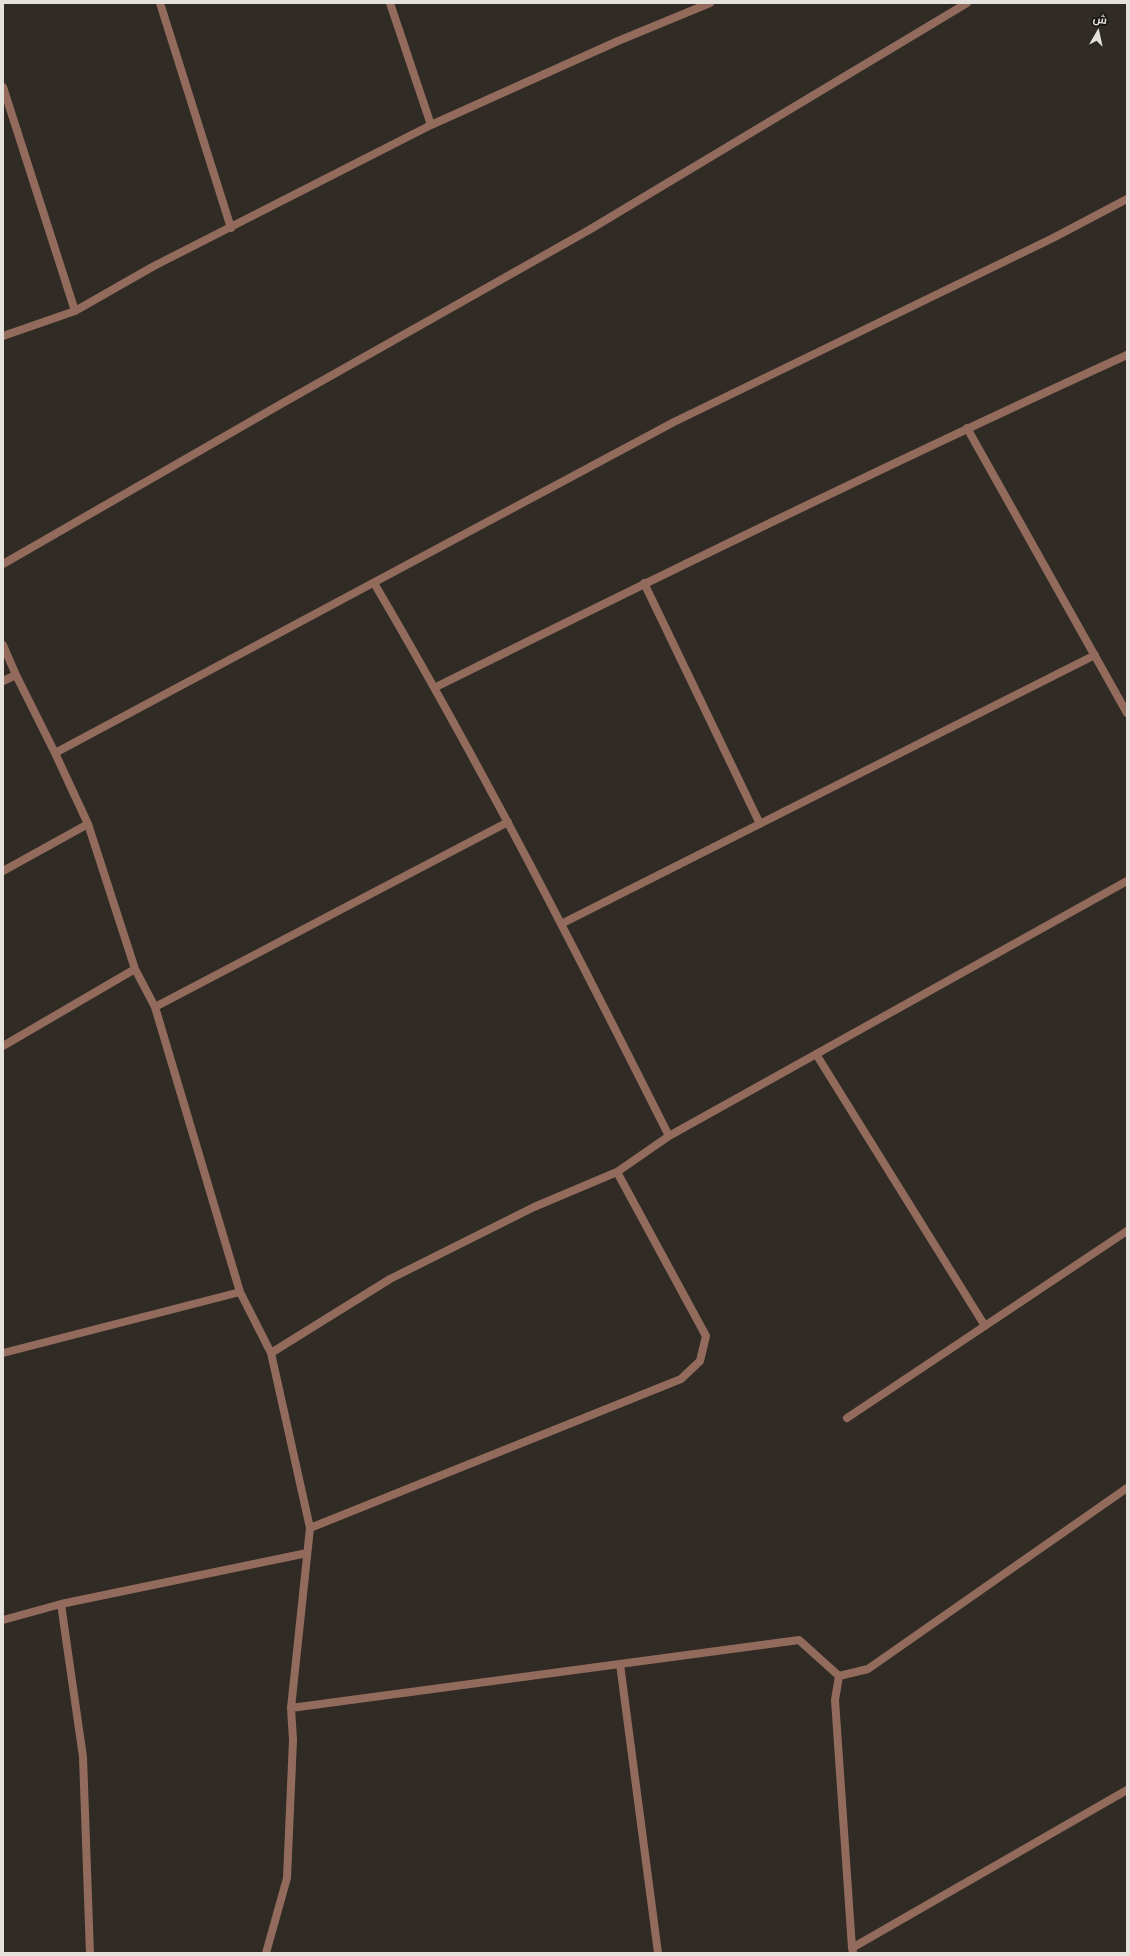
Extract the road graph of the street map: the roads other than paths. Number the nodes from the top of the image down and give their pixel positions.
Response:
1 (160, 3) edge
2 (390, 3) edge
3 (710, 3) edge
4 (967, 3) edge
5 (3, 87) edge
6 (431, 125) junction
7 (1127, 199) edge
8 (231, 228) junction
9 (75, 311) junction
10 (3, 336) edge
11 (1127, 354) edge
12 (966, 428) junction
13 (3, 564) edge
14 (374, 583) junction
15 (644, 583) junction
16 (3, 645) edge
17 (1095, 656) junction
18 (16, 675) junction
19 (3, 681) edge
20 (436, 687) junction
21 (1127, 713) edge
22 (55, 753) junction
23 (508, 822) junction
24 (88, 824) junction
25 (760, 824) junction
26 (3, 871) edge
27 (1127, 881) edge
28 (563, 923) junction
29 (135, 969) junction
30 (155, 1007) junction
31 (3, 1046) edge
32 (816, 1054) junction
33 (669, 1136) junction
34 (617, 1172) junction
35 (1127, 1231) edge
36 (240, 1292) junction
37 (985, 1326) junction
38 (3, 1353) edge
39 (271, 1353) junction
40 (847, 1418) dead end
41 (1127, 1488) edge
42 (310, 1528) junction
43 (306, 1552) junction
44 (60, 1604) junction
45 (3, 1620) edge
46 (620, 1664) junction
47 (838, 1676) junction
48 (291, 1708) junction
49 (1127, 1790) edge
50 (852, 1951) edge
51 (90, 1953) edge
52 (266, 1953) edge
53 (658, 1953) edge

1 - 8 street
2 - 6 street
3 - 6 street
4 - 13 street
5 - 9 street
6 - 8 street
7 - 14 street
8 - 9 street
9 - 10 street
11 - 12 street
12 - 15 street
12 - 17 street
14 - 20 street
14 - 22 street
15 - 20 street
15 - 25 street
16 - 18 street
17 - 21 street
17 - 25 street
18 - 19 street
18 - 22 street
20 - 23 street
22 - 24 street
23 - 28 street
23 - 30 street
24 - 26 street
24 - 29 street
25 - 28 street
27 - 32 street
28 - 33 street
29 - 30 street
29 - 31 street
30 - 36 street
32 - 33 street
32 - 37 street
33 - 34 street
34 - 39 street
34 - 42 street
35 - 37 street
36 - 38 street
36 - 39 street
37 - 40 street
39 - 42 street
41 - 47 street
42 - 43 street
43 - 44 street
43 - 48 street
44 - 45 street
44 - 51 street
46 - 47 street
46 - 48 street
46 - 53 street
47 - 50 street
48 - 52 street
49 - 50 street

